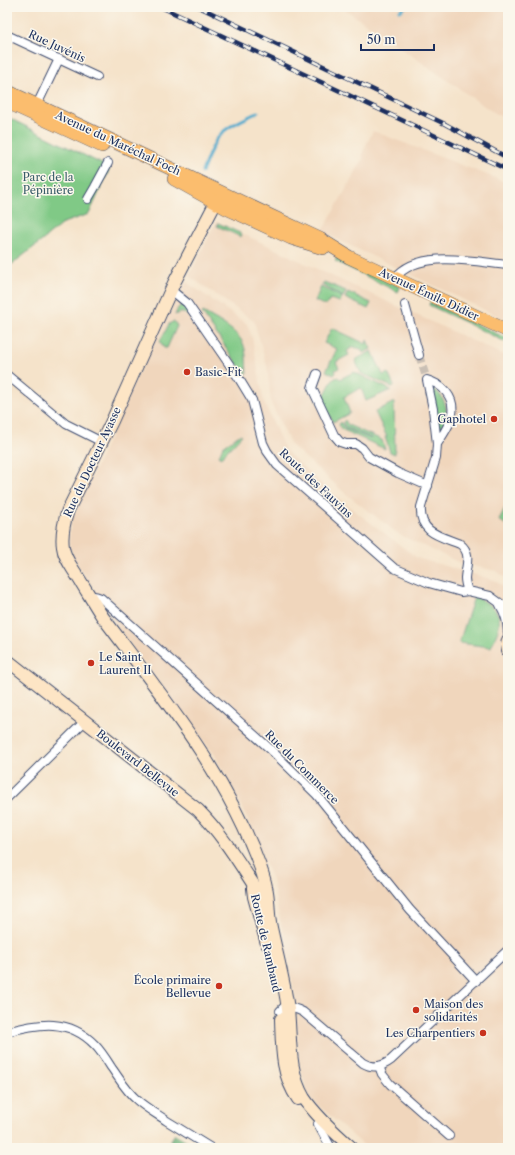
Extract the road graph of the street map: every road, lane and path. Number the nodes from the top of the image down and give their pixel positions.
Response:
1 (7, 35) edge
2 (59, 59) junction
3 (97, 77) dead end
4 (7, 91) edge
5 (7, 102) edge
6 (35, 109) junction
7 (108, 163) dead end
8 (228, 195) junction
9 (88, 199) dead end
10 (216, 202) junction
11 (349, 257) junction
12 (508, 265) edge
13 (395, 278) junction
14 (173, 285) junction
15 (405, 305) dead end
16 (508, 331) edge
17 (419, 355) tunnel mouth
18 (317, 374) dead end
19 (7, 375) edge
20 (102, 442) junction
21 (437, 444) junction
22 (428, 486) junction
23 (468, 591) junction
24 (89, 596) junction
25 (497, 601) junction
26 (508, 609) edge
27 (508, 634) edge
28 (508, 640) edge
29 (508, 651) edge
30 (7, 660) edge
31 (85, 721) junction
32 (7, 798) edge
33 (261, 869) junction
34 (252, 883) junction
35 (268, 906) junction
36 (508, 950) edge
37 (476, 981) junction
38 (284, 1008) junction
39 (7, 1032) edge
40 (379, 1066) junction
41 (318, 1124) junction
42 (337, 1134) junction
43 (449, 1136) dead end
44 (349, 1147) edge
45 (211, 1148) edge
46 (331, 1148) edge

1 - 2 street, Rue Juvénis
2 - 3 street, Rue Juvénis
2 - 6 street
4 - 6 main road, Avenue du Maréchal Foch
5 - 6 main road, Avenue du Maréchal Foch
6 - 8 main road, Avenue du Maréchal Foch
6 - 10 main road, Avenue du Maréchal Foch
7 - 9 street
8 - 10 street
8 - 11 main road, Avenue Émile Didier
10 - 11 main road, Avenue Émile Didier
10 - 14 street, Rue du Docteur Ayasse
11 - 13 main road, Avenue Émile Didier
12 - 13 street
13 - 16 main road, Avenue Émile Didier
14 - 20 street, Rue du Docteur Ayasse
14 - 23 street, Route des Fauvins
15 - 17 street
18 - 22 street
19 - 20 street
20 - 24 street, Rue du Docteur Ayasse
21 - 21 street
21 - 22 street
22 - 23 street
23 - 25 street, Route des Fauvins
24 - 33 street, Rue du Docteur Ayasse
24 - 37 street, Rue du Commerce
25 - 26 street, Route des Fauvins
25 - 27 street
28 - 29 street
30 - 31 street, Boulevard Bellevue
31 - 32 street
31 - 34 street, Boulevard Bellevue
33 - 34 street
33 - 35 street, Rue du Docteur Ayasse
34 - 35 street, Route de Rambaud
34 - 38 street, Route de Rambaud
35 - 38 street, Route de Rambaud
36 - 37 street
37 - 40 street
38 - 40 street
38 - 41 street, Route de Rambaud
38 - 42 street, Route de Rambaud
39 - 45 street
40 - 43 street
41 - 42 street, Route de Rambaud
41 - 46 street
42 - 44 street, Route de Rambaud

